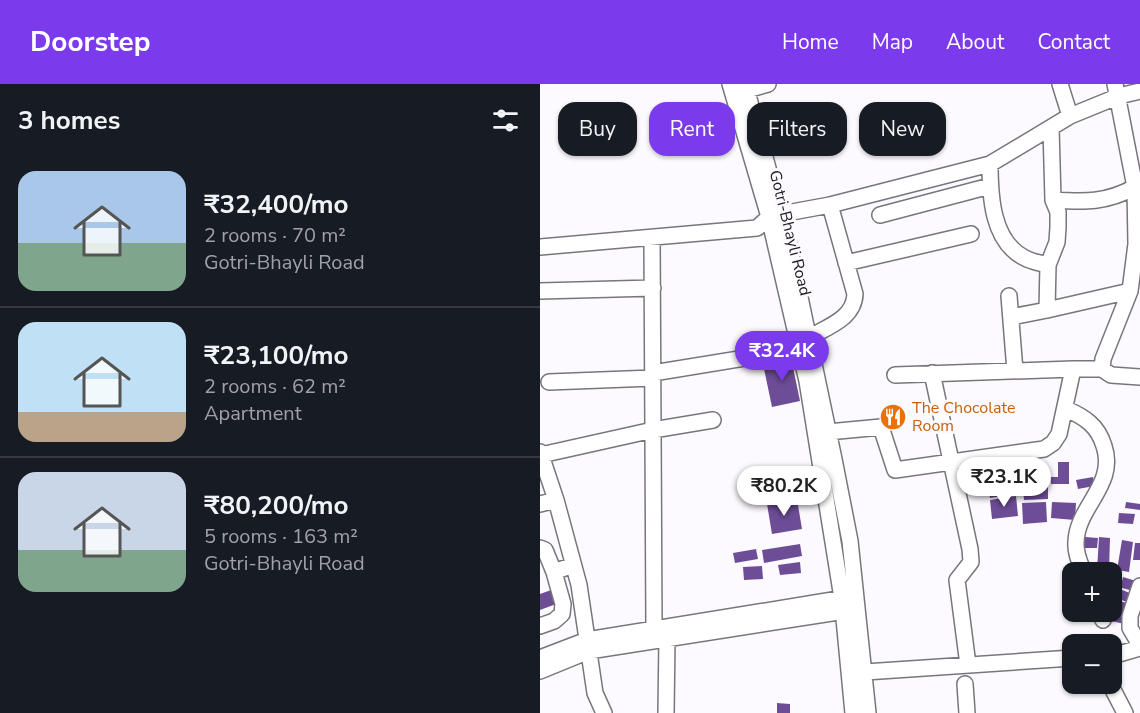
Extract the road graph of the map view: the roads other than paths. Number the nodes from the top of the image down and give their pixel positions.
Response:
1 (730, 84) edge
2 (768, 84) edge
3 (1060, 84) edge
4 (746, 87) edge
5 (1117, 90) edge
6 (1140, 91) edge
7 (1070, 116) junction
8 (1051, 128) junction
9 (990, 164) junction
10 (990, 186) junction
11 (1135, 187) junction
12 (1053, 200) junction
13 (830, 205) junction
14 (880, 215) dead end
15 (775, 216) junction
16 (971, 234) dead end
17 (652, 238) junction
18 (540, 247) edge
19 (846, 264) junction
20 (1048, 265) junction
21 (653, 288) junction
22 (540, 291) edge
23 (1130, 291) junction
24 (1009, 296) dead end
25 (1047, 310) junction
26 (1011, 317) junction
27 (804, 344) junction
28 (1073, 369) junction
29 (1102, 369) junction
30 (1015, 371) junction
31 (932, 373) junction
32 (653, 375) junction
33 (895, 375) dead end
34 (1140, 376) edge
35 (549, 382) dead end
36 (1066, 409) junction
37 (713, 420) dead end
38 (653, 430) junction
39 (828, 432) junction
40 (540, 453) edge
41 (951, 464) junction
42 (556, 500) junction
43 (540, 504) edge
44 (540, 548) edge
45 (1080, 562) edge
46 (573, 565) junction
47 (554, 572) junction
48 (1140, 586) edge
49 (850, 603) junction
50 (540, 626) edge
51 (654, 628) junction
52 (667, 638) junction
53 (588, 645) junction
54 (1140, 647) edge
55 (1122, 653) edge
56 (540, 658) edge
57 (1062, 659) edge
58 (968, 665) junction
59 (540, 671) edge
60 (865, 672) junction
61 (965, 684) dead end
62 (1115, 694) edge
63 (604, 713) edge
64 (666, 713) edge
65 (853, 713) edge
66 (868, 713) edge
67 (967, 713) edge
68 (1125, 713) edge

1 - 15 street, Gotri-Bhayli Road
2 - 4 street
3 - 7 street
4 - 15 street, Gotri-Bhayli Road
5 - 6 street
5 - 7 street
5 - 11 street
7 - 8 street
8 - 9 street
8 - 12 street
9 - 10 street
9 - 13 street
10 - 14 street
10 - 20 street
11 - 12 street
11 - 23 street
12 - 20 street
13 - 15 street
13 - 19 street
15 - 17 street
15 - 27 street, Gotri-Bhayli Road
16 - 19 street
17 - 18 street
17 - 21 street
19 - 27 street
20 - 25 street
21 - 22 street
21 - 32 street
23 - 25 street
23 - 29 street
24 - 26 street
25 - 26 street
26 - 30 street
27 - 32 street
27 - 39 street, Gotri-Bhayli Road
27 - 49 street, Gotri-Bhayli Road
28 - 29 street
28 - 30 street
28 - 36 street
29 - 34 street
30 - 31 street
31 - 33 street
31 - 41 street
32 - 35 street
32 - 38 street
36 - 41 street
36 - 45 street
37 - 38 street
38 - 40 street
38 - 51 street
39 - 41 street
39 - 49 street, Gotri-Bhayli Road
40 - 42 street
41 - 58 street
42 - 43 street
42 - 46 street
44 - 47 street
46 - 47 street
46 - 53 street
47 - 50 street
48 - 54 street
49 - 51 street
49 - 52 street
49 - 60 street, Gotri-Bhayli Road
49 - 65 street, Gotri-Bhayli Road
51 - 53 street
52 - 53 street
52 - 64 street
53 - 56 street
53 - 59 street
53 - 63 street
54 - 55 street
57 - 58 street
58 - 60 street
60 - 66 street, Gotri-Bhayli Road
61 - 67 street
62 - 68 street

